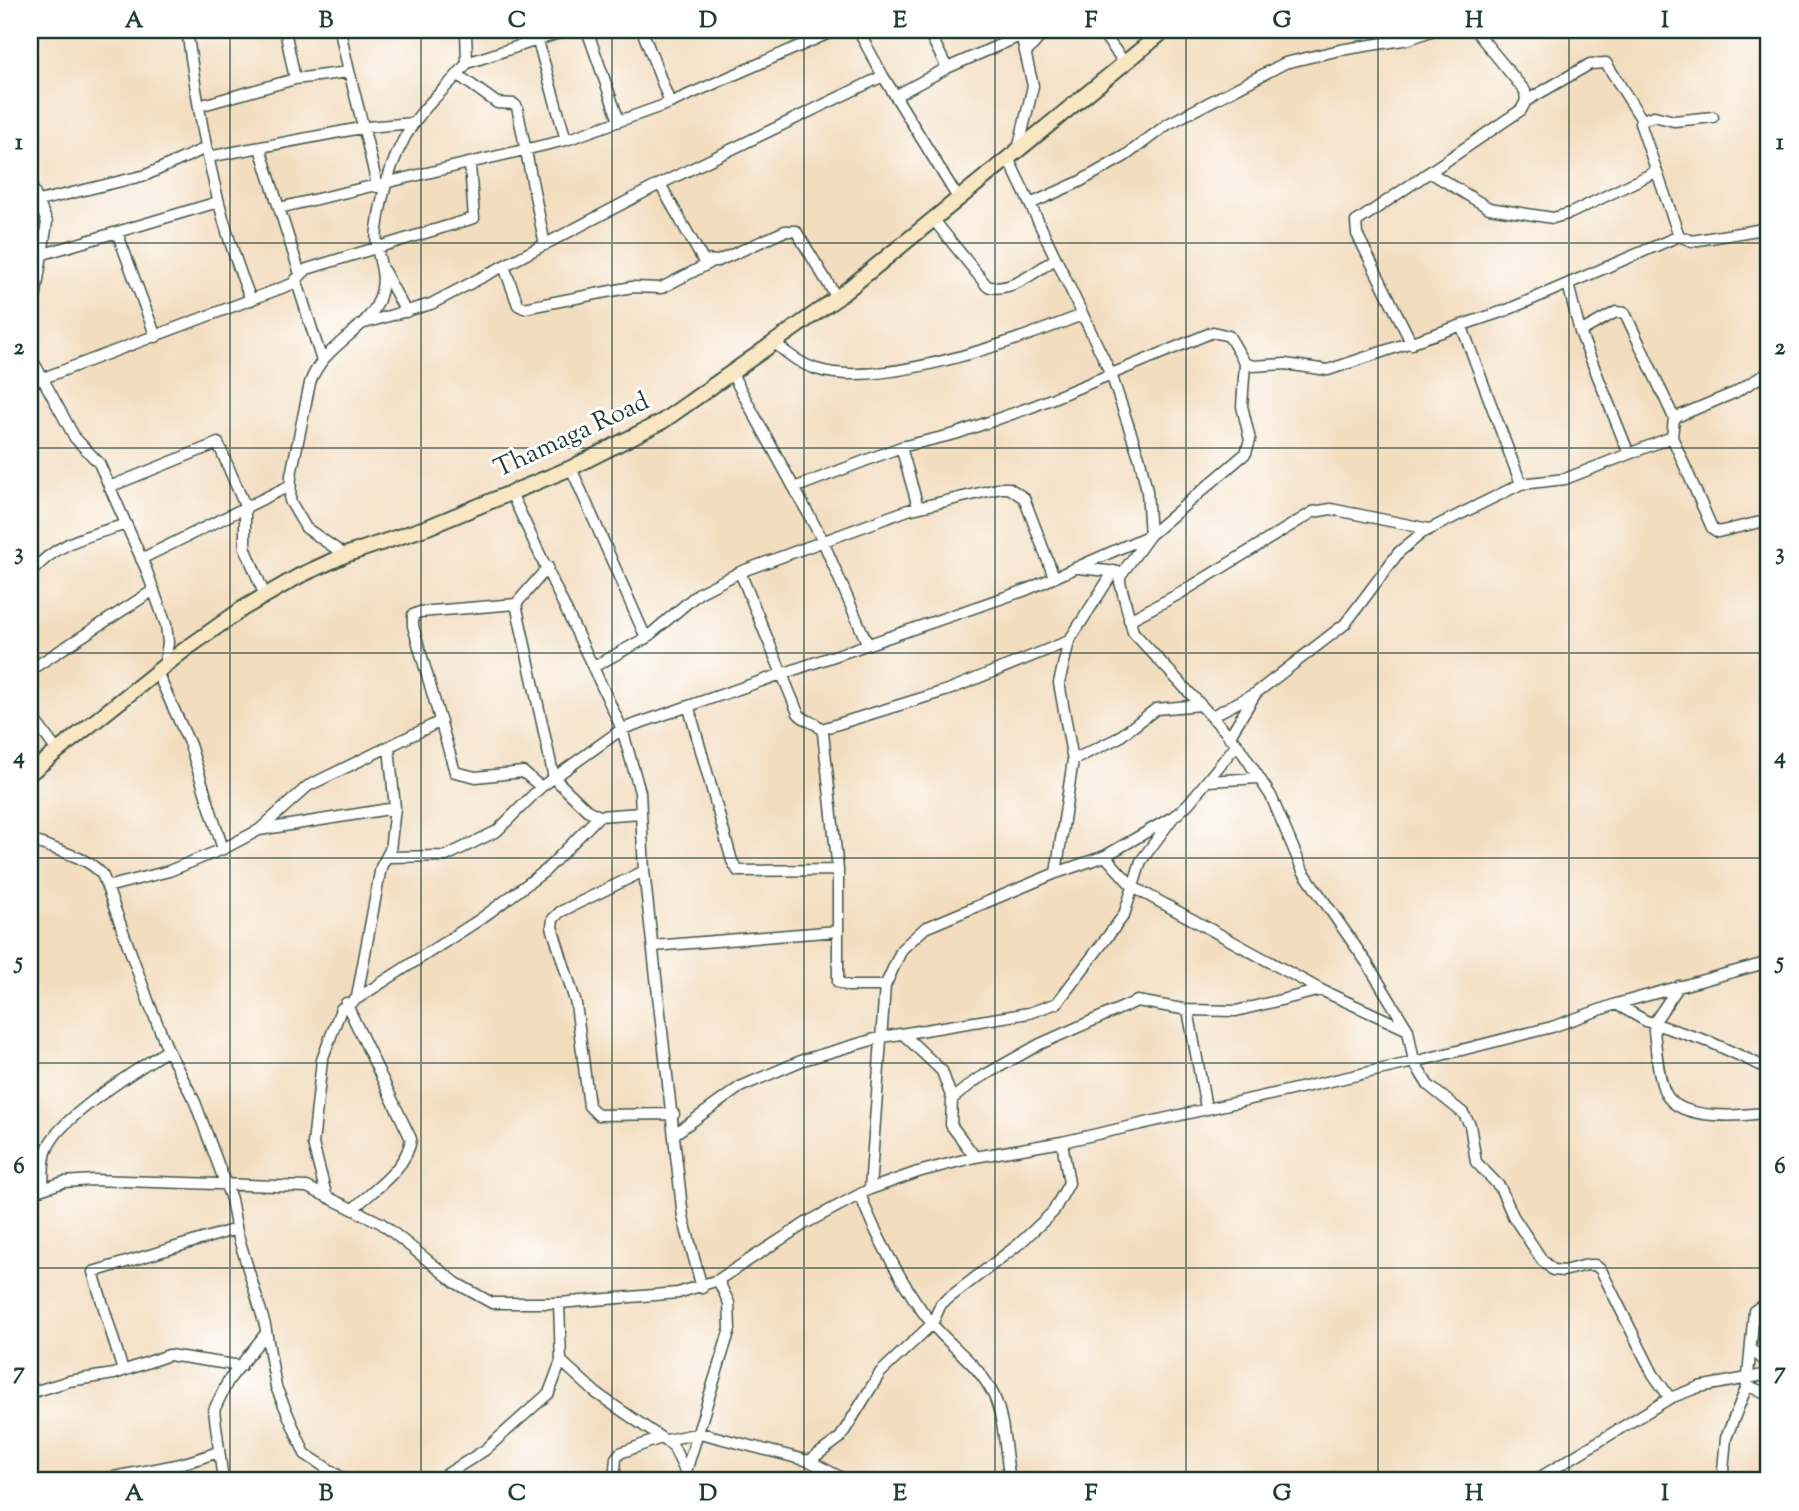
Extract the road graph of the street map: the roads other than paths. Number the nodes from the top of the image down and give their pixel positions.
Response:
1 (187, 30) edge
2 (285, 30) edge
3 (340, 30) edge
4 (466, 30) edge
5 (568, 30) edge
6 (587, 30) edge
7 (642, 30) edge
8 (836, 30) edge
9 (858, 30) edge
10 (928, 30) edge
11 (1046, 30) edge
12 (1100, 30) edge
13 (1166, 30) edge
14 (1434, 30) edge
15 (1475, 30) edge
16 (1020, 33) edge
17 (538, 41) junction
18 (1026, 54) junction
19 (1125, 63) junction
20 (467, 64) junction
21 (947, 68) junction
22 (348, 72) junction
23 (458, 75) junction
24 (883, 76) junction
25 (295, 79) junction
26 (895, 96) junction
27 (1526, 101) junction
28 (670, 103) junction
29 (199, 106) junction
30 (1713, 117) dead end
31 (1642, 120) junction
32 (620, 121) junction
33 (414, 124) junction
34 (366, 127) junction
35 (566, 139) junction
36 (260, 148) junction
37 (527, 151) junction
38 (207, 153) junction
39 (1013, 154) junction
40 (470, 165) junction
41 (1655, 172) junction
42 (1431, 173) junction
43 (30, 183) edge
44 (660, 184) junction
45 (381, 186) junction
46 (958, 198) junction
47 (38, 201) junction
48 (218, 202) junction
49 (1030, 204) junction
50 (279, 208) junction
51 (933, 219) junction
52 (1769, 228) edge
53 (117, 232) junction
54 (1679, 236) junction
55 (545, 245) junction
56 (375, 246) junction
57 (40, 256) junction
58 (1055, 259) junction
59 (710, 263) junction
60 (505, 266) junction
61 (384, 271) junction
62 (298, 277) junction
63 (1568, 284) junction
64 (837, 298) junction
65 (251, 300) junction
66 (406, 312) junction
67 (1082, 315) junction
68 (31, 325) edge
69 (357, 326) junction
70 (1462, 327) junction
71 (1580, 332) junction
72 (156, 337) junction
73 (775, 343) junction
74 (1412, 344) junction
75 (322, 361) junction
76 (1245, 363) junction
77 (1769, 372) edge
78 (732, 374) junction
79 (1111, 374) junction
80 (42, 381) junction
81 (30, 383) edge
82 (1674, 418) junction
83 (1672, 437) junction
84 (901, 447) junction
85 (1629, 454) junction
86 (571, 468) junction
87 (1521, 484) junction
88 (289, 486) junction
89 (109, 487) junction
90 (794, 488) junction
91 (511, 493) junction
92 (246, 506) junction
93 (918, 507) junction
94 (1769, 520) edge
95 (124, 525) junction
96 (1429, 529) junction
97 (1150, 535) junction
98 (822, 539) junction
99 (345, 555) junction
100 (44, 557) junction
101 (141, 559) junction
102 (30, 560) edge
103 (548, 567) junction
104 (1077, 568) junction
105 (740, 572) junction
106 (1119, 572) junction
107 (30, 573) edge
108 (1054, 577) junction
109 (154, 590) junction
110 (265, 596) junction
111 (516, 604) junction
112 (1129, 620) junction
113 (646, 638) junction
114 (1069, 641) junction
115 (867, 643) junction
116 (595, 666) junction
117 (30, 670) edge
118 (161, 670) junction
119 (784, 674) junction
120 (1256, 693) junction
121 (1201, 705) junction
122 (689, 708) junction
123 (30, 714) edge
124 (1212, 716) junction
125 (440, 721) junction
126 (622, 729) junction
127 (822, 729) junction
128 (1233, 740) junction
129 (389, 747) junction
130 (58, 752) junction
131 (1073, 760) junction
132 (30, 773) edge
133 (554, 778) junction
134 (1259, 778) junction
135 (1208, 781) junction
136 (541, 787) junction
137 (395, 808) junction
138 (641, 813) junction
139 (1176, 815) junction
140 (599, 816) junction
141 (258, 830) junction
142 (30, 839) edge
143 (223, 849) junction
144 (1105, 856) junction
145 (387, 857) junction
146 (838, 870) junction
147 (644, 871) junction
148 (1056, 873) junction
149 (107, 887) junction
150 (1133, 887) junction
151 (838, 931) junction
152 (654, 946) junction
153 (1769, 962) edge
154 (885, 986) junction
155 (1679, 986) junction
156 (1321, 990) junction
157 (357, 997) junction
158 (346, 1003) junction
159 (1616, 1004) junction
160 (1188, 1010) junction
161 (1653, 1024) junction
162 (1408, 1030) junction
163 (903, 1034) junction
164 (881, 1037) junction
165 (168, 1050) junction
166 (1413, 1062) junction
167 (1769, 1069) edge
168 (952, 1099) junction
169 (1206, 1108) junction
170 (1769, 1112) edge
171 (674, 1114) junction
172 (676, 1133) junction
173 (1062, 1142) junction
174 (975, 1157) junction
175 (224, 1182) junction
176 (43, 1188) junction
177 (865, 1191) junction
178 (30, 1193) edge
179 (326, 1194) junction
180 (354, 1208) junction
181 (236, 1229) junction
182 (30, 1259) edge
183 (30, 1267) edge
184 (719, 1280) junction
185 (702, 1288) junction
186 (1769, 1301) edge
187 (559, 1303) junction
188 (932, 1324) junction
189 (266, 1333) junction
190 (1751, 1349) junction
191 (562, 1361) junction
192 (1769, 1365) edge
193 (241, 1366) junction
194 (123, 1371) junction
195 (1769, 1374) edge
196 (1747, 1382) junction
197 (30, 1393) edge
198 (1769, 1394) edge
199 (1670, 1398) junction
200 (700, 1433) junction
201 (664, 1439) junction
202 (217, 1452) junction
203 (810, 1461) junction
204 (684, 1477) edge
205 (1010, 1480) edge
206 (96, 1481) edge
207 (223, 1481) edge
208 (347, 1481) edge
209 (436, 1481) edge
210 (614, 1481) edge
211 (848, 1481) edge
212 (1534, 1481) edge
213 (1722, 1481) edge

1 - 29 street
2 - 25 street
3 - 22 street
4 - 20 street
5 - 17 street
6 - 32 street
7 - 28 street
8 - 28 street
9 - 24 street
10 - 21 street
11 - 18 street
12 - 19 street
13 - 19 main road, Thamaga Road
14 - 49 street
15 - 27 street
16 - 18 street
16 - 21 street
17 - 20 street
17 - 35 street
18 - 39 street
19 - 39 main road, Thamaga Road
20 - 23 street
21 - 26 street
22 - 25 street
22 - 34 street
23 - 33 street
23 - 37 street
24 - 26 street
24 - 44 street
25 - 29 street
26 - 46 street
27 - 31 street
27 - 42 street
28 - 32 street
29 - 38 street
30 - 31 street
31 - 41 street
32 - 35 street
33 - 34 street
33 - 45 street
34 - 36 street
34 - 45 street
35 - 37 street
36 - 38 street
36 - 50 street
37 - 40 street
37 - 55 street
38 - 47 street
38 - 48 street
39 - 46 main road, Thamaga Road
39 - 49 street
40 - 45 street
40 - 56 street
41 - 42 street
41 - 54 street
42 - 74 street
43 - 47 street
44 - 55 street
44 - 59 street
45 - 50 street
45 - 56 street
46 - 51 main road, Thamaga Road
47 - 57 street
48 - 53 street
48 - 65 street
49 - 58 street
50 - 62 street
51 - 58 street
51 - 64 main road, Thamaga Road
52 - 54 street
53 - 57 street
53 - 72 street
54 - 63 street
55 - 60 street
56 - 61 street
56 - 62 street
57 - 68 street
58 - 67 street
59 - 60 street
59 - 64 street
60 - 66 street
61 - 66 street
61 - 69 street
62 - 65 street
62 - 75 street
63 - 70 street
63 - 71 street
64 - 73 main road, Thamaga Road
65 - 72 street
66 - 69 street
67 - 73 street
67 - 79 street
68 - 80 street
69 - 75 street
70 - 74 street
70 - 87 street
71 - 82 street
71 - 85 street
72 - 80 street
73 - 78 main road, Thamaga Road
74 - 76 street
75 - 88 street
76 - 79 street
76 - 97 street
77 - 82 street
78 - 86 main road, Thamaga Road
78 - 90 street
79 - 84 street
79 - 97 street
80 - 81 street
80 - 89 street
82 - 83 street
83 - 85 street
83 - 94 street
84 - 90 street
84 - 93 street
85 - 87 street
86 - 91 main road, Thamaga Road
86 - 113 street
87 - 96 street
88 - 92 street
88 - 99 street
89 - 92 street
89 - 95 street
90 - 98 street
91 - 99 main road, Thamaga Road
91 - 103 street
92 - 101 street
92 - 110 street
93 - 98 street
93 - 108 street
95 - 100 street
95 - 101 street
96 - 112 street
96 - 120 street
97 - 104 street
97 - 106 street
98 - 105 street
98 - 115 street
99 - 110 main road, Thamaga Road
100 - 102 street
100 - 107 street
101 - 109 street
103 - 111 street
103 - 116 street
104 - 106 street
104 - 108 street
105 - 113 street
105 - 119 street
106 - 112 street
106 - 114 street
108 - 115 street
109 - 117 street
109 - 118 street
110 - 118 main road, Thamaga Road
111 - 125 street
111 - 133 street
112 - 121 street
113 - 116 street
114 - 127 street
114 - 131 street
115 - 119 street
116 - 126 street
118 - 130 main road, Thamaga Road
118 - 143 street
119 - 122 street
119 - 127 street
120 - 124 street
120 - 128 street
121 - 124 street
121 - 131 street
122 - 126 street
122 - 146 street
123 - 130 street
124 - 128 street
125 - 129 street
125 - 136 street
126 - 133 street
126 - 138 street
127 - 146 street
128 - 134 street
128 - 135 street
129 - 137 street
129 - 141 street
130 - 132 main road, Thamaga Road
131 - 148 street
133 - 136 street
133 - 140 street
134 - 135 street
134 - 162 street
135 - 139 street
136 - 145 street
137 - 141 street
137 - 145 street
138 - 140 street
138 - 147 street
139 - 144 street
139 - 150 street
140 - 157 street
141 - 143 street
142 - 149 street
143 - 149 street
144 - 148 street
144 - 150 street
145 - 157 street
146 - 151 street
147 - 152 street
147 - 171 street
148 - 154 street
149 - 165 street
150 - 156 street
150 - 163 street
151 - 152 street
151 - 154 street
152 - 171 street
153 - 155 street
154 - 164 street
155 - 159 street
155 - 161 street
156 - 160 street
156 - 162 street
157 - 158 street
158 - 179 street
158 - 180 street
159 - 161 street
159 - 166 street
160 - 168 street
160 - 169 street
161 - 167 street
161 - 170 street
162 - 166 street
163 - 164 street
163 - 168 street
164 - 172 street
164 - 177 street
165 - 175 street
165 - 176 street
166 - 169 street
166 - 199 street
168 - 174 street
169 - 173 street
171 - 172 street
172 - 185 street
173 - 174 street
173 - 188 street
174 - 177 street
175 - 176 street
175 - 179 street
175 - 181 street
176 - 178 street
177 - 184 street
177 - 188 street
179 - 180 street
180 - 187 street
181 - 189 street
181 - 194 street
182 - 183 street
184 - 185 street
184 - 200 street
185 - 187 street
186 - 190 street
187 - 191 street
188 - 203 street
188 - 205 street
189 - 193 street
189 - 208 street
190 - 192 street
190 - 196 street
191 - 201 street
191 - 209 street
193 - 194 street
193 - 202 street
194 - 197 street
195 - 196 street
196 - 198 street
196 - 199 street
196 - 213 street
199 - 212 street
200 - 201 street
200 - 203 street
200 - 204 street
201 - 204 street
201 - 210 street
202 - 206 street
202 - 207 street
203 - 211 street

